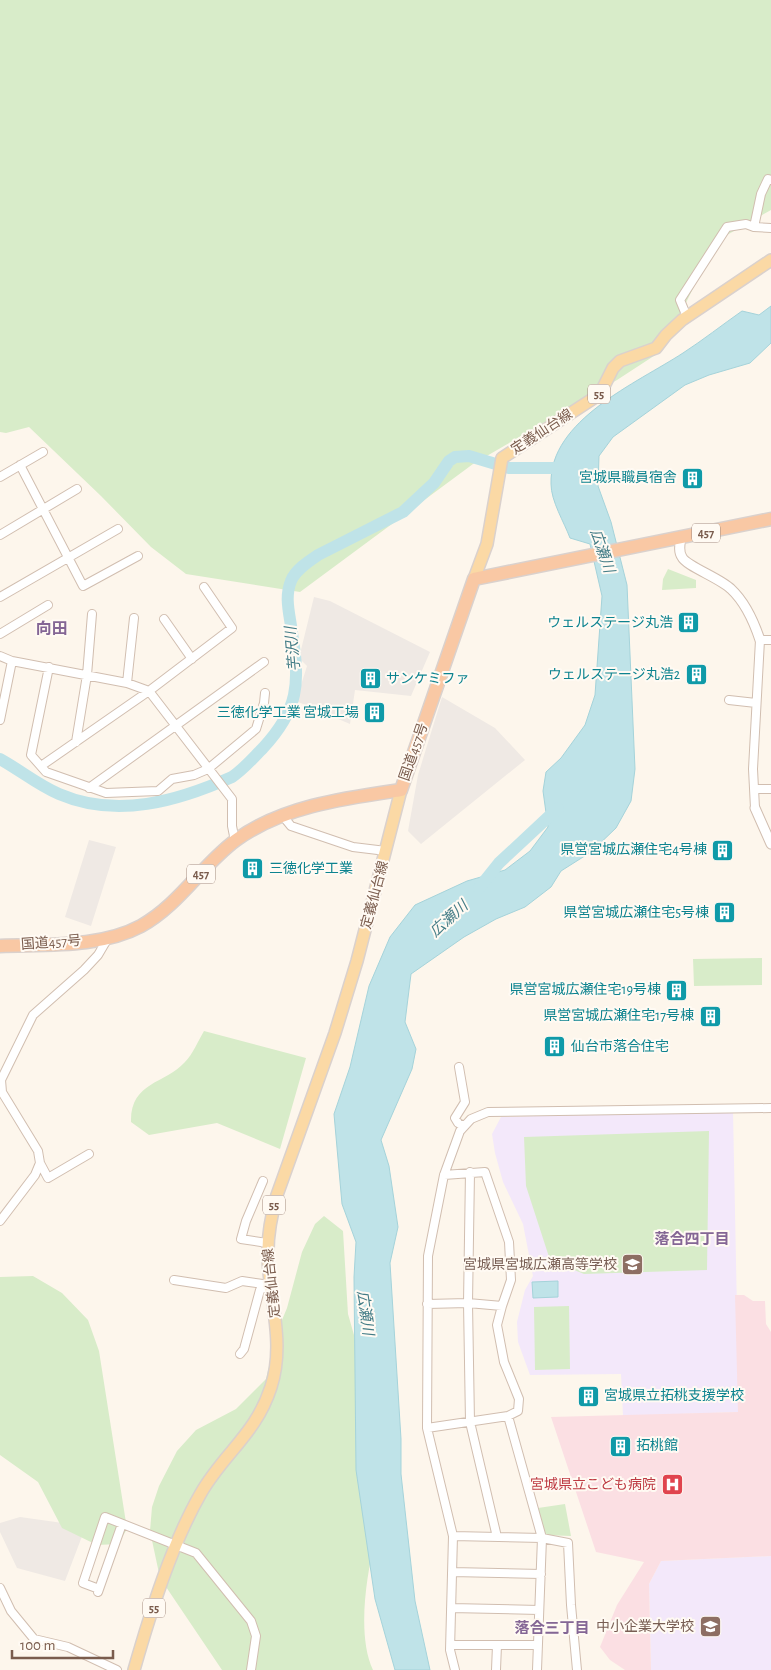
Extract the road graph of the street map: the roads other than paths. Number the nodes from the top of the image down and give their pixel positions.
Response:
1 (771, 180) edge
2 (754, 228) junction
3 (771, 228) edge
4 (771, 260) edge
5 (687, 316) junction
6 (43, 452) dead end
7 (20, 465) junction
8 (0, 477) edge
9 (77, 489) dead end
10 (44, 508) junction
11 (771, 519) edge
12 (118, 530) dead end
13 (0, 535) edge
14 (681, 538) junction
15 (138, 556) dead end
16 (69, 558) junction
17 (474, 579) junction
18 (204, 587) dead end
19 (0, 597) edge
20 (48, 605) dead end
21 (92, 614) dead end
22 (134, 618) dead end
23 (164, 619) dead end
24 (0, 634) edge
25 (760, 640) junction
26 (771, 640) edge
27 (4, 659) edge
28 (192, 659) junction
29 (264, 662) dead end
30 (49, 667) junction
31 (87, 675) junction
32 (127, 683) junction
33 (149, 691) junction
34 (265, 693) dead end
35 (729, 700) dead end
36 (756, 703) junction
37 (0, 720) edge
38 (174, 725) junction
39 (76, 742) junction
40 (41, 766) junction
41 (209, 770) junction
42 (89, 788) junction
43 (754, 789) junction
44 (771, 789) edge
45 (401, 790) junction
46 (755, 808) joint
47 (282, 815) junction
48 (236, 841) junction
49 (771, 844) edge
50 (386, 851) junction
51 (108, 938) junction
52 (0, 946) edge
53 (459, 1067) dead end
54 (0, 1080) edge
55 (771, 1108) edge
56 (464, 1126) junction
57 (89, 1154) dead end
58 (40, 1163) junction
59 (470, 1172) junction
60 (444, 1175) junction
61 (263, 1181) dead end
62 (0, 1221) edge
63 (268, 1243) junction
64 (174, 1280) dead end
65 (270, 1285) junction
66 (468, 1303) junction
67 (427, 1304) junction
68 (502, 1306) junction
69 (240, 1354) dead end
70 (508, 1416) junction
71 (470, 1422) junction
72 (427, 1428) junction
73 (122, 1524) junction
74 (453, 1536) junction
75 (497, 1537) junction
76 (542, 1538) junction
77 (176, 1546) junction
78 (452, 1572) junction
79 (541, 1574) junction
80 (0, 1588) edge
81 (451, 1608) junction
82 (539, 1610) junction
83 (451, 1645) junction
84 (497, 1645) junction
85 (538, 1645) junction
86 (117, 1670) edge
87 (134, 1670) edge
88 (251, 1670) edge
89 (455, 1670) edge
90 (496, 1670) edge
91 (538, 1670) edge
92 (578, 1670) edge

1 - 2 street
2 - 3 street
2 - 5 street
4 - 5 main road, 定義仙台線 / 55
5 - 17 main road, 定義仙台線 / 55
6 - 7 street
7 - 8 street
7 - 10 street
9 - 10 street
10 - 13 street
10 - 16 street
11 - 14 highway, 457
12 - 16 street
14 - 17 highway, 457
14 - 25 street
15 - 16 street
16 - 19 street
17 - 45 highway, 国道457号
18 - 28 street
20 - 24 street
21 - 31 street
22 - 32 street
23 - 28 street
25 - 26 street
25 - 36 street
27 - 30 street
27 - 37 street
28 - 33 street
29 - 38 street
30 - 31 street
30 - 40 street
31 - 32 street
31 - 39 street
32 - 33 street
33 - 38 street
33 - 39 street
34 - 41 street
35 - 36 street
36 - 43 street
38 - 41 street
38 - 42 street
39 - 40 street
40 - 42 street
41 - 42 street
41 - 48 street
43 - 44 street
43 - 46 street
45 - 47 highway, 国道457号 / 457
45 - 50 main road, 定義仙台線 / 55
46 - 49 street
47 - 48 highway, 国道457号 / 457
47 - 50 street
48 - 51 highway, 国道457号 / 457
50 - 63 main road, 定義仙台線 / 55
51 - 52 highway, 国道457号 / 457
51 - 54 street
53 - 56 street
54 - 58 street
55 - 56 street
56 - 60 street
57 - 58 street
58 - 62 street
59 - 60 street
59 - 66 street
59 - 68 street
60 - 67 street
61 - 63 street
63 - 65 main road, 定義仙台線 / 55
64 - 65 street
65 - 69 street
65 - 77 main road, 定義仙台線 / 55
66 - 67 street
66 - 68 street
66 - 71 street
67 - 72 street
68 - 70 street
70 - 71 street
70 - 76 street
71 - 72 street
71 - 75 street
72 - 74 street
73 - 73 street
73 - 77 street
74 - 75 street
74 - 78 street
75 - 76 street
76 - 79 street
76 - 92 street
77 - 87 main road, 定義仙台線 / 55
77 - 88 street
78 - 79 street
78 - 81 street
79 - 82 street
80 - 86 street
81 - 82 street
81 - 83 street
82 - 85 street
83 - 84 street
83 - 89 street
84 - 85 street
84 - 90 street
85 - 91 street

